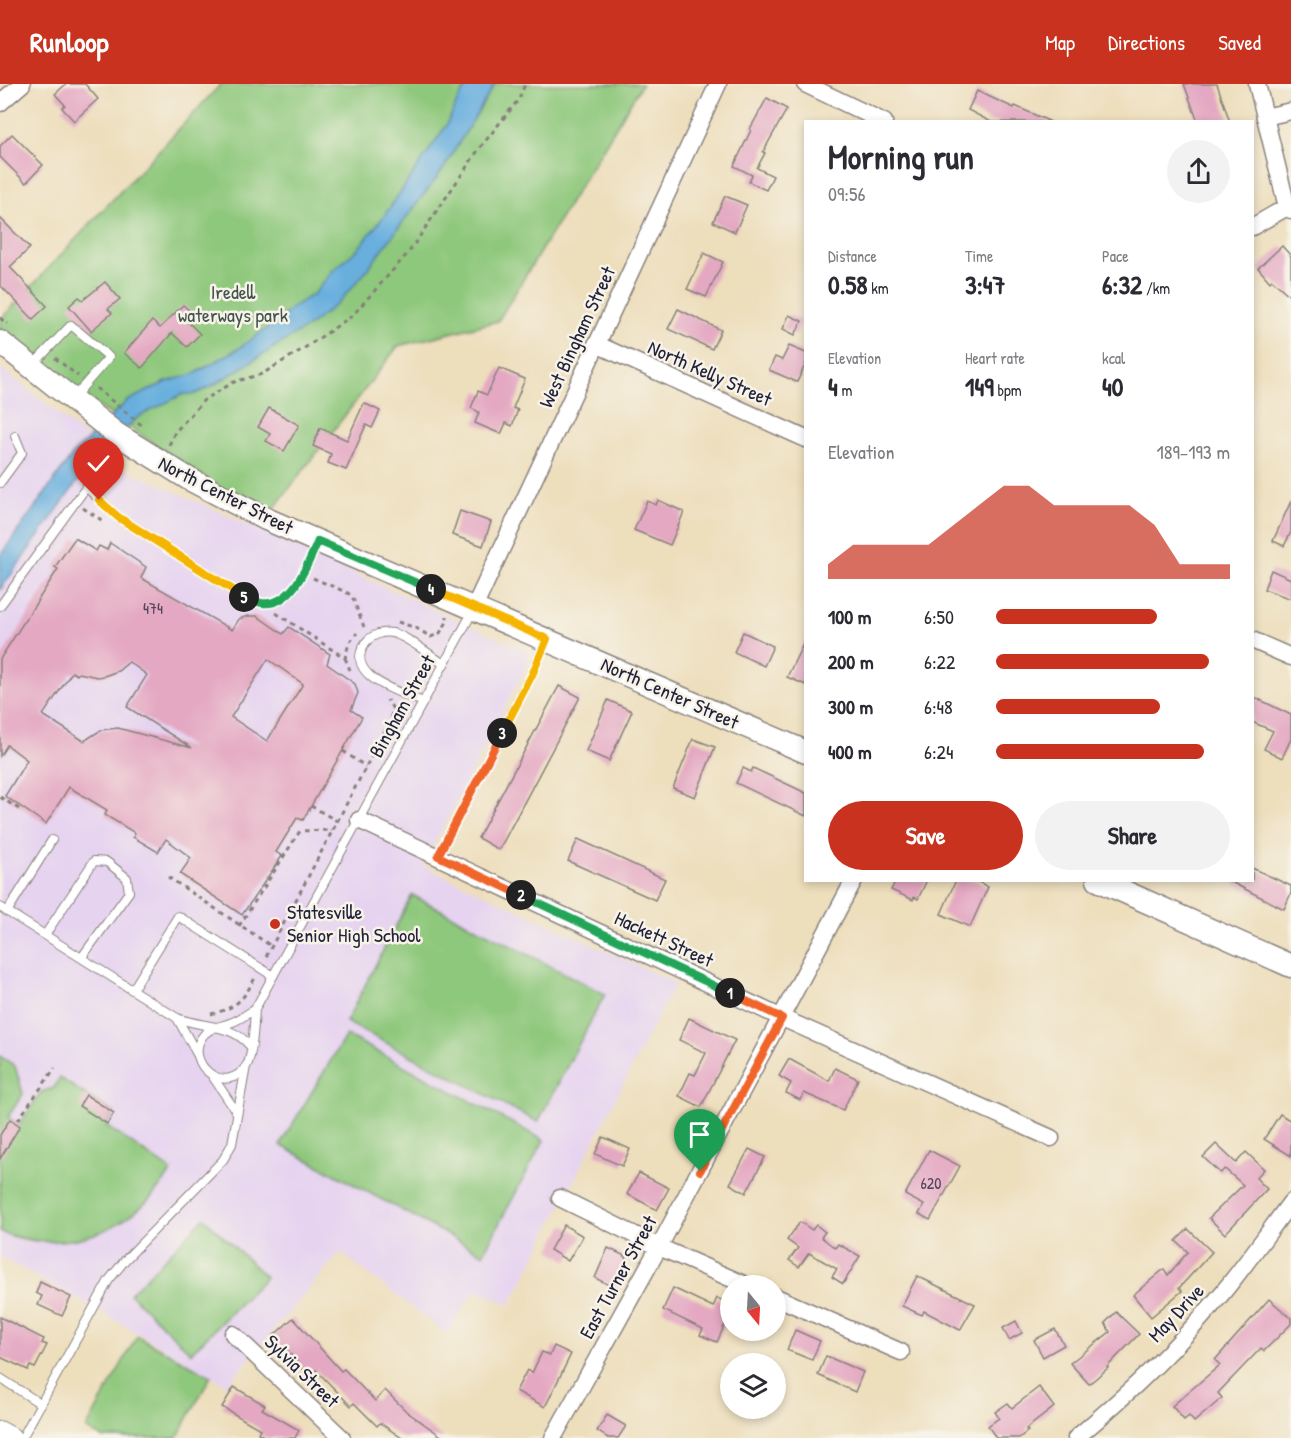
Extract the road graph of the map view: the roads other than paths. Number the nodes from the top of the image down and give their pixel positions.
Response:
1 (22, 84) edge
2 (718, 84) edge
3 (805, 84) edge
4 (1257, 84) edge
5 (0, 103) edge
6 (1291, 111) edge
7 (1265, 117) junction
8 (880, 120) edge
9 (1289, 208) edge
10 (1254, 226) edge
11 (0, 342) edge
12 (596, 344) junction
13 (30, 368) junction
14 (71, 400) junction
15 (15, 436) dead end
16 (122, 437) junction
17 (804, 438) edge
18 (0, 483) edge
19 (86, 487) junction
20 (318, 541) junction
21 (0, 606) edge
22 (474, 608) junction
23 (547, 639) junction
24 (1254, 641) edge
25 (1291, 657) edge
26 (444, 664) junction
27 (423, 702) junction
28 (804, 751) edge
29 (359, 820) junction
30 (52, 840) dead end
31 (438, 856) junction
32 (853, 882) edge
33 (1102, 882) edge
34 (3, 910) edge
35 (45, 935) junction
36 (82, 957) junction
37 (1291, 966) edge
38 (273, 976) junction
39 (133, 989) junction
40 (255, 1009) junction
41 (177, 1018) junction
42 (782, 1018) junction
43 (219, 1026) junction
44 (250, 1046) junction
45 (199, 1059) junction
46 (246, 1066) junction
47 (213, 1077) junction
48 (237, 1113) junction
49 (1051, 1138) dead end
50 (560, 1198) dead end
51 (1291, 1202) edge
52 (659, 1247) junction
53 (723, 1275) edge
54 (786, 1301) edge
55 (233, 1334) dead end
56 (901, 1352) dead end
57 (0, 1378) edge
58 (41, 1404) junction
59 (0, 1432) edge
60 (11, 1438) edge
61 (22, 1438) edge
62 (342, 1438) edge
63 (553, 1438) edge
64 (1076, 1438) edge

1 - 5 street
2 - 12 street, West Bingham Street
3 - 8 street
4 - 7 street
6 - 7 street
7 - 9 street
9 - 10 street
11 - 13 main road, North Center Street
12 - 17 street, North Kelly Street
12 - 22 street, West Bingham Street
13 - 14 main road, North Center Street
13 - 14 lane
14 - 16 main road, North Center Street
15 - 18 lane
16 - 19 lane
16 - 20 main road, North Center Street
19 - 20 lane
19 - 21 lane
20 - 22 main road, North Center Street
22 - 23 main road, North Center Street
22 - 26 lane, Bingham Street
23 - 28 main road, North Center Street
23 - 31 lane
24 - 25 street
26 - 27 lane, Bingham Street
26 - 27 lane
27 - 29 lane, Bingham Street
29 - 31 street, Hackett Street
29 - 38 lane, Bingham Street
30 - 34 lane
31 - 42 street, Hackett Street
32 - 42 street, East Turner Street
33 - 37 main road
34 - 35 lane
35 - 36 lane
35 - 36 lane
36 - 39 lane
38 - 39 lane
38 - 40 lane, Bingham Street
39 - 41 lane
40 - 43 lane
40 - 44 lane
41 - 43 lane
41 - 45 lane
42 - 49 street, Hackett Street
42 - 52 street, East Turner Street
43 - 44 lane
43 - 45 lane
44 - 46 lane
45 - 47 lane
46 - 47 lane
46 - 48 lane
47 - 48 lane
48 - 58 lane
50 - 52 street
51 - 64 street, May Drive
52 - 53 street
52 - 63 street, East Turner Street
54 - 56 street
55 - 62 street, Sylvia Street
57 - 58 lane
58 - 61 lane
59 - 60 street

